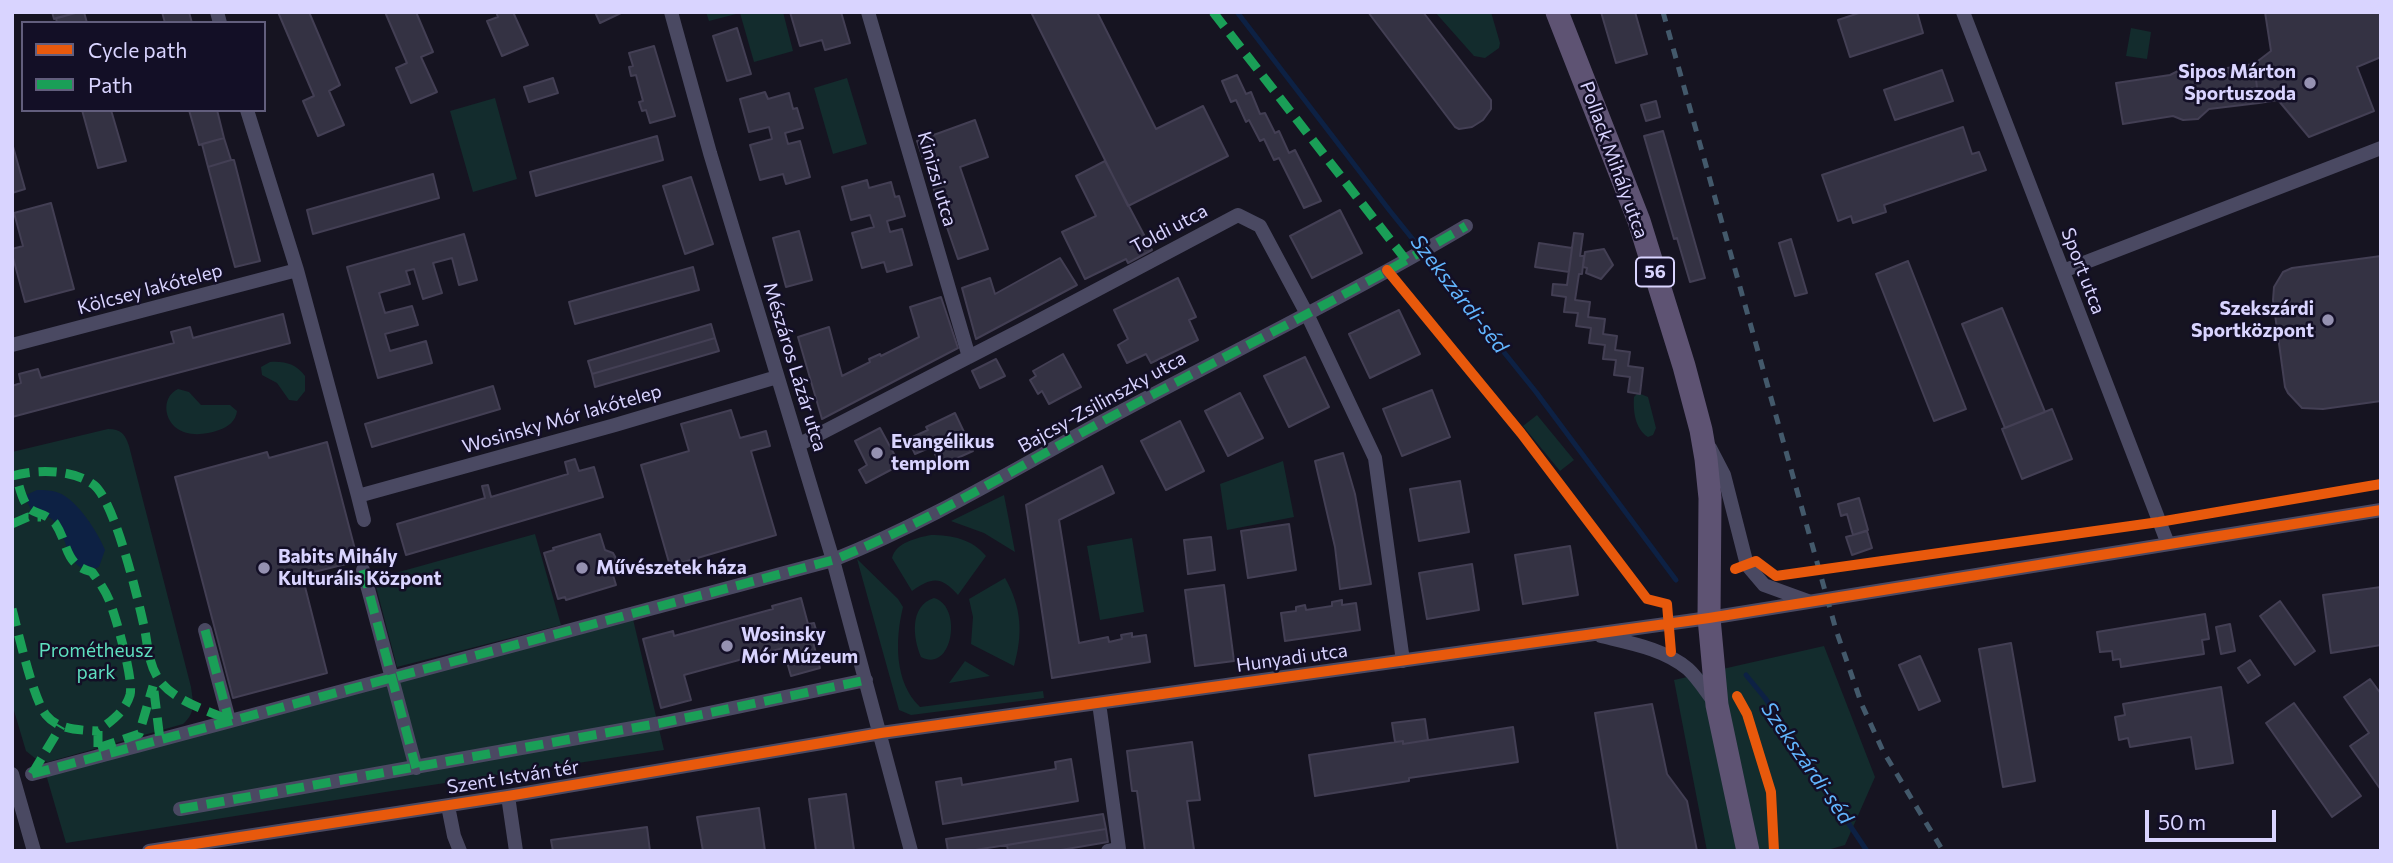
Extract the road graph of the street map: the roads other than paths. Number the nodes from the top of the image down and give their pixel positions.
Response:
1 (671, 12) edge
2 (868, 12) edge
3 (1557, 12) edge
4 (1963, 12) edge
5 (248, 112) edge
6 (2381, 148) edge
7 (1466, 226) dead end
8 (297, 270) junction
9 (2063, 271) junction
10 (1307, 314) junction
11 (12, 345) edge
12 (969, 357) junction
13 (777, 377) junction
14 (1701, 430) junction
15 (798, 445) junction
16 (358, 496) junction
17 (2381, 510) edge
18 (364, 520) dead end
19 (2168, 544) junction
20 (833, 561) junction
21 (363, 570) dead end
22 (1809, 601) junction
23 (1709, 618) junction
24 (205, 630) dead end
25 (1593, 634) junction
26 (1403, 661) junction
27 (392, 677) junction
28 (866, 680) junction
29 (1099, 703) junction
30 (1717, 705) junction
31 (229, 720) junction
32 (881, 733) junction
33 (416, 768) junction
34 (12, 774) edge
35 (32, 774) dead end
36 (508, 796) junction
37 (448, 806) junction
38 (180, 809) dead end
39 (34, 851) edge
40 (149, 851) edge
41 (460, 851) edge
42 (516, 851) edge
43 (911, 851) edge
44 (1108, 851) edge
45 (1748, 851) edge

1 - 13 street, Mészáros Lázár utca
2 - 12 street, Kinizsi utca
3 - 14 main road, Pollack Mihály utca / 56
4 - 9 street, Sport utca
5 - 8 street
6 - 9 street
7 - 10 street, Bajcsy-Zsilinszky utca
8 - 11 street, Kölcsey lakótelep
8 - 16 street
9 - 19 street, Sport utca
10 - 12 street, Toldi utca
10 - 20 street, Bajcsy-Zsilinszky utca
10 - 26 street, Toldi utca
12 - 15 street, Toldi utca
13 - 15 street, Mészáros Lázár utca
13 - 16 street, Wosinsky Mór lakótelep
14 - 22 street, Pollack Mihály utca
14 - 23 main road, Pollack Mihály utca / 56
15 - 20 street, Mészáros Lázár utca
16 - 18 street
17 - 19 street, Hunyadi utca
19 - 22 street, Hunyadi utca
20 - 27 street
20 - 28 street, Mészáros Lázár utca
21 - 27 street
22 - 23 street, Hunyadi utca
23 - 25 street, Hunyadi utca
23 - 30 main road, 56
24 - 31 street
25 - 26 street, Hunyadi utca
25 - 30 street
26 - 29 street, Hunyadi utca
27 - 31 street
27 - 33 street
28 - 32 street, Mészáros Lázár utca
28 - 33 street, Szent István tér
29 - 32 street, Hunyadi utca
29 - 44 street
30 - 45 main road, 56
31 - 35 street
32 - 36 street, Szent István tér
32 - 43 street, Mészáros Lázár utca
33 - 38 street, Szent István tér
34 - 39 street
36 - 37 street, Szent István tér
36 - 42 street
37 - 40 street, Szent István tér
37 - 41 street

